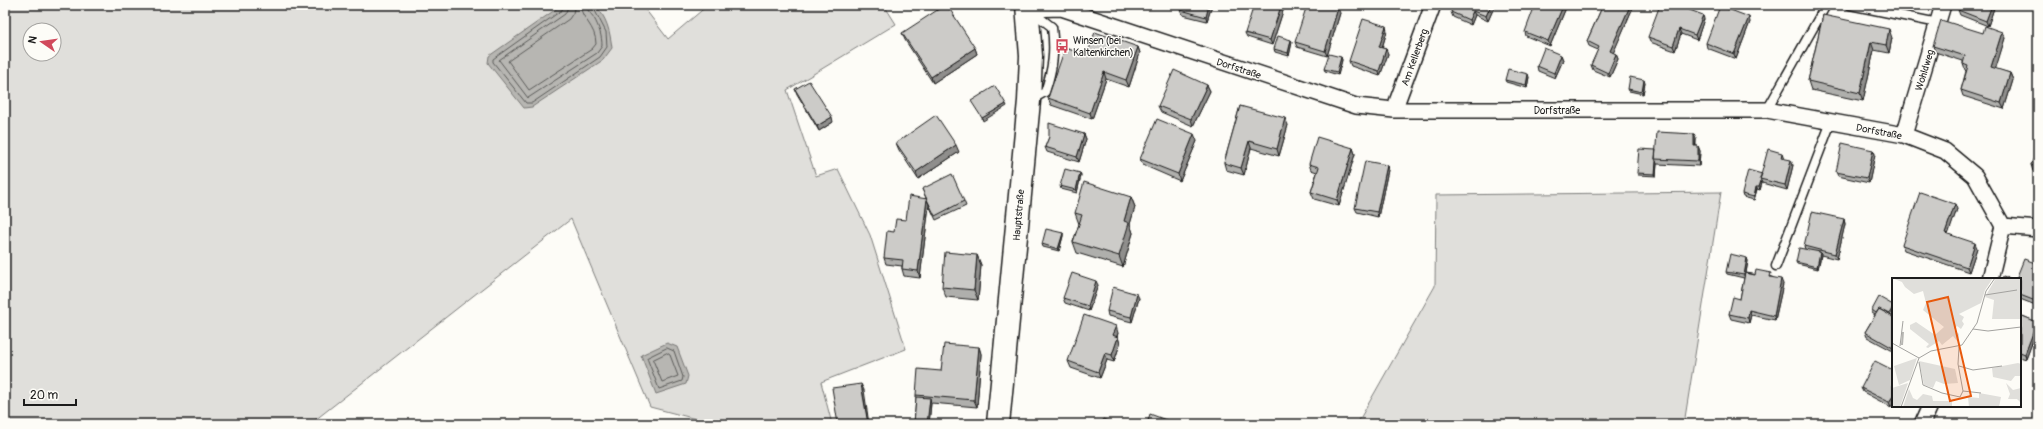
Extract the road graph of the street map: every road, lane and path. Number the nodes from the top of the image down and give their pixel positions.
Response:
1 (1433, 5) edge
2 (1826, 5) edge
3 (1850, 5) edge
4 (1943, 5) edge
5 (1028, 7) edge
6 (1938, 23) junction
7 (1394, 110) junction
8 (1767, 110) junction
9 (1831, 122) junction
10 (1904, 135) junction
11 (2002, 226) junction
12 (2038, 229) edge
13 (1776, 266) dead end
14 (1990, 278) edge
15 (1930, 407) edge
16 (998, 424) edge
17 (1922, 424) edge

1 - 7 street, Am Kellerberg
2 - 8 lane
3 - 6 lane
4 - 6 street, Wohldweg
5 - 7 street, Dorfstraße
5 - 16 street, Hauptstraße
6 - 10 street, Wohldweg
7 - 8 street, Dorfstraße
8 - 9 street, Dorfstraße
9 - 10 street, Dorfstraße
9 - 13 lane
10 - 11 street, Dorfstraße
11 - 12 street
11 - 14 street
15 - 17 street

